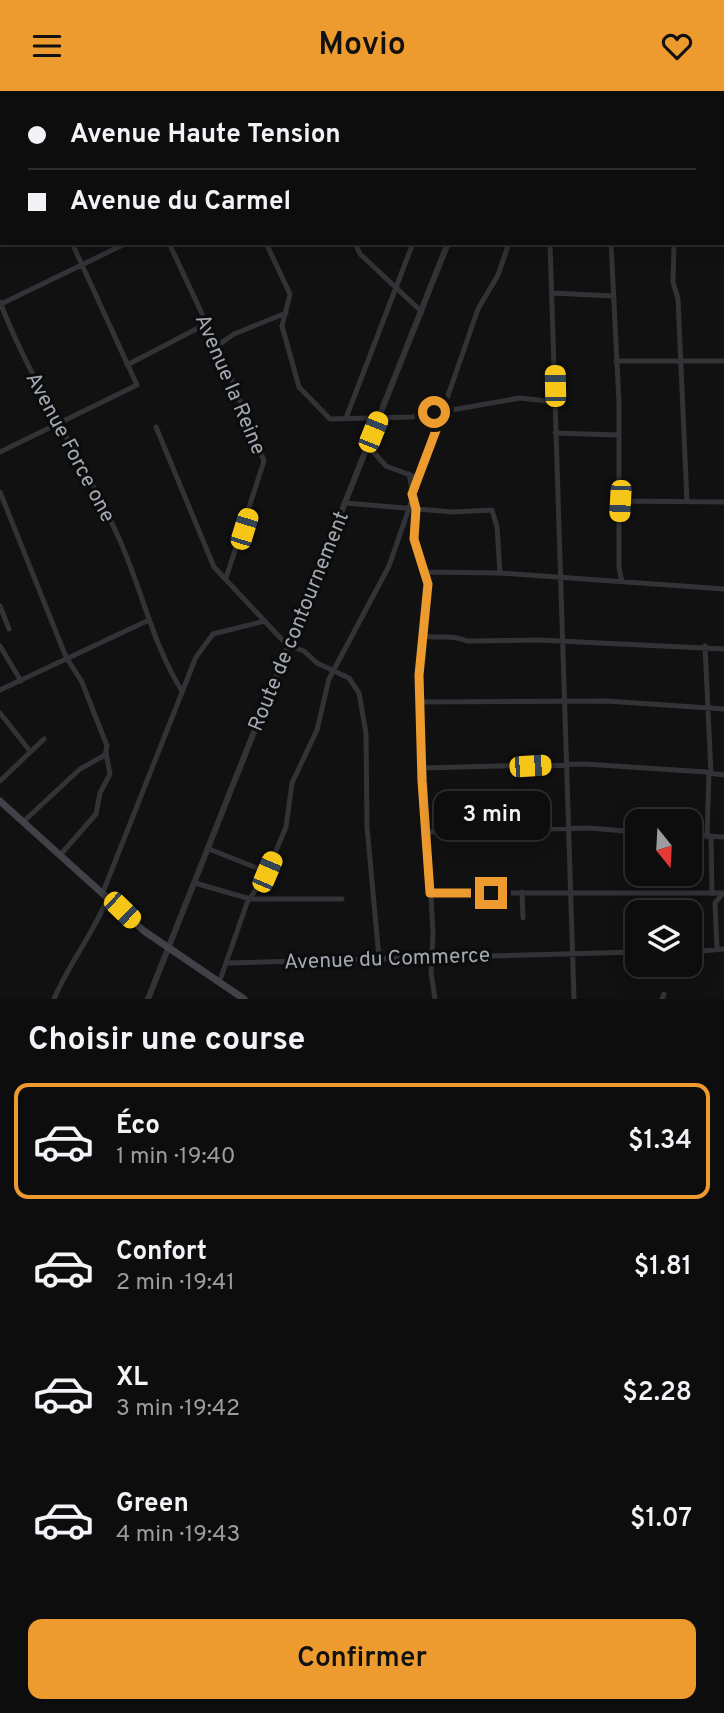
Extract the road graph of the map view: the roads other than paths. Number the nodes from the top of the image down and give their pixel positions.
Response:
1 (73, 245) edge
2 (123, 245) edge
3 (170, 245) edge
4 (266, 245) edge
5 (356, 245) edge
6 (412, 245) edge
7 (447, 245) edge
8 (508, 245) edge
9 (551, 245) edge
10 (611, 245) edge
11 (674, 245) edge
12 (82, 264) junction
13 (395, 290) junction
14 (553, 293) junction
15 (613, 296) junction
16 (1, 303) edge
17 (422, 312) junction
18 (286, 313) junction
19 (206, 324) junction
20 (217, 346) junction
21 (616, 361) junction
22 (724, 361) edge
23 (680, 362) junction
24 (127, 365) junction
25 (555, 402) junction
26 (444, 409) junction
27 (346, 418) junction
28 (378, 419) junction
29 (60, 423) junction
30 (156, 427) dead end
31 (555, 433) junction
32 (618, 435) junction
33 (368, 446) junction
34 (0, 452) edge
35 (409, 474) junction
36 (418, 478) junction
37 (0, 492) edge
38 (412, 494) junction
39 (620, 501) junction
40 (687, 502) junction
41 (724, 502) edge
42 (345, 503) junction
43 (408, 508) junction
44 (416, 509) junction
45 (427, 572) junction
46 (500, 573) junction
47 (226, 578) junction
48 (563, 578) junction
49 (622, 582) junction
50 (724, 589) edge
51 (0, 605) edge
52 (149, 619) junction
53 (265, 621) junction
54 (9, 629) dead end
55 (422, 636) junction
56 (564, 641) junction
57 (287, 645) junction
58 (0, 646) edge
59 (705, 646) junction
60 (724, 649) edge
61 (66, 657) junction
62 (335, 669) junction
63 (21, 681) junction
64 (0, 690) edge
65 (182, 691) junction
66 (420, 702) junction
67 (565, 702) junction
68 (709, 708) junction
69 (724, 709) edge
70 (0, 713) edge
71 (44, 739) dead end
72 (30, 751) junction
73 (106, 753) junction
74 (567, 764) junction
75 (422, 768) junction
76 (710, 773) junction
77 (724, 775) edge
78 (0, 781) edge
79 (0, 801) edge
80 (23, 822) junction
81 (569, 830) junction
82 (425, 832) junction
83 (625, 832) edge
84 (702, 836) edge
85 (709, 837) junction
86 (724, 837) edge
87 (209, 849) junction
88 (61, 854) junction
89 (267, 872) junction
90 (195, 883) junction
91 (522, 892) junction
92 (570, 892) junction
93 (430, 893) junction
94 (723, 893) edge
95 (711, 894) junction
96 (105, 895) junction
97 (250, 899) junction
98 (342, 899) dead end
99 (715, 903) junction
100 (523, 918) dead end
101 (168, 947) junction
102 (720, 950) edge
103 (702, 951) edge
104 (625, 953) edge
105 (572, 954) junction
106 (433, 956) junction
107 (379, 958) junction
108 (228, 963) junction
109 (220, 980) junction
110 (54, 999) edge
111 (148, 999) edge
112 (244, 999) edge
113 (435, 999) edge
114 (574, 999) edge

1 - 12 street
2 - 12 street
3 - 19 street, Avenue la Reine
4 - 18 street
5 - 13 street
6 - 13 street
7 - 17 street, Route de contournement
8 - 26 street
9 - 14 street
10 - 15 street
11 - 23 street
12 - 16 street
12 - 24 street
13 - 17 street
13 - 27 street
14 - 15 street
14 - 25 street
15 - 21 street
16 - 29 street, Avenue Force one
17 - 28 street, Route de contournement
18 - 20 street
18 - 27 street
19 - 20 street, Avenue la Reine
19 - 24 street
20 - 47 street, Avenue la Reine
21 - 23 street
21 - 32 street
22 - 23 street
23 - 40 street
24 - 29 street
25 - 26 street
25 - 31 street
26 - 28 street
26 - 36 street
27 - 28 street
28 - 33 street, Route de contournement
29 - 34 street
29 - 52 street, Avenue Force one
30 - 47 street
31 - 32 street
31 - 48 street
32 - 39 street
33 - 35 street
33 - 42 street, Route de contournement
35 - 36 street
35 - 38 street
36 - 38 street
37 - 61 street
38 - 43 street
38 - 44 street
39 - 40 street
39 - 49 street
40 - 41 street
42 - 43 street
42 - 57 street, Route de contournement
43 - 44 street
43 - 62 street
44 - 45 street
44 - 46 street
45 - 46 street
45 - 55 street
46 - 48 street
47 - 53 street
48 - 49 street
48 - 56 street
49 - 50 street
51 - 54 street
52 - 61 street
52 - 65 street, Avenue Force one
53 - 57 street
53 - 65 street
55 - 56 street
55 - 66 street
56 - 59 street
56 - 67 street
57 - 62 street
57 - 87 street, Route de contournement
58 - 63 street
59 - 60 street
59 - 68 street
61 - 63 street
61 - 73 street
62 - 89 street
62 - 107 street
63 - 64 street
65 - 96 street
66 - 67 street
66 - 75 street
67 - 68 street
67 - 74 street
68 - 69 street
68 - 76 street
70 - 72 street
71 - 72 street
72 - 78 street
73 - 80 street
73 - 88 street
74 - 75 street
74 - 76 street
74 - 81 street
75 - 82 street
76 - 77 street
76 - 85 street
79 - 80 main road
80 - 88 main road
81 - 82 street
81 - 83 street
81 - 92 street
82 - 93 street
84 - 85 street
85 - 86 street
85 - 95 street
87 - 89 street
87 - 90 street, Route de contournement
88 - 96 main road
89 - 97 street
90 - 97 street
90 - 101 street, Route de contournement
91 - 92 street
91 - 93 street
91 - 100 street
92 - 95 street
92 - 105 street
93 - 106 street
94 - 95 street
94 - 99 street
95 - 99 street
96 - 101 main road
96 - 110 street
97 - 98 street
97 - 108 street
99 - 102 street
101 - 109 main road
101 - 111 street, Route de contournement
102 - 103 street
104 - 105 street, Avenue du Commerce
105 - 106 street, Avenue du Commerce
105 - 114 street
106 - 107 street, Avenue du Commerce
106 - 113 street
107 - 108 street, Avenue du Commerce
108 - 109 street
109 - 112 main road

